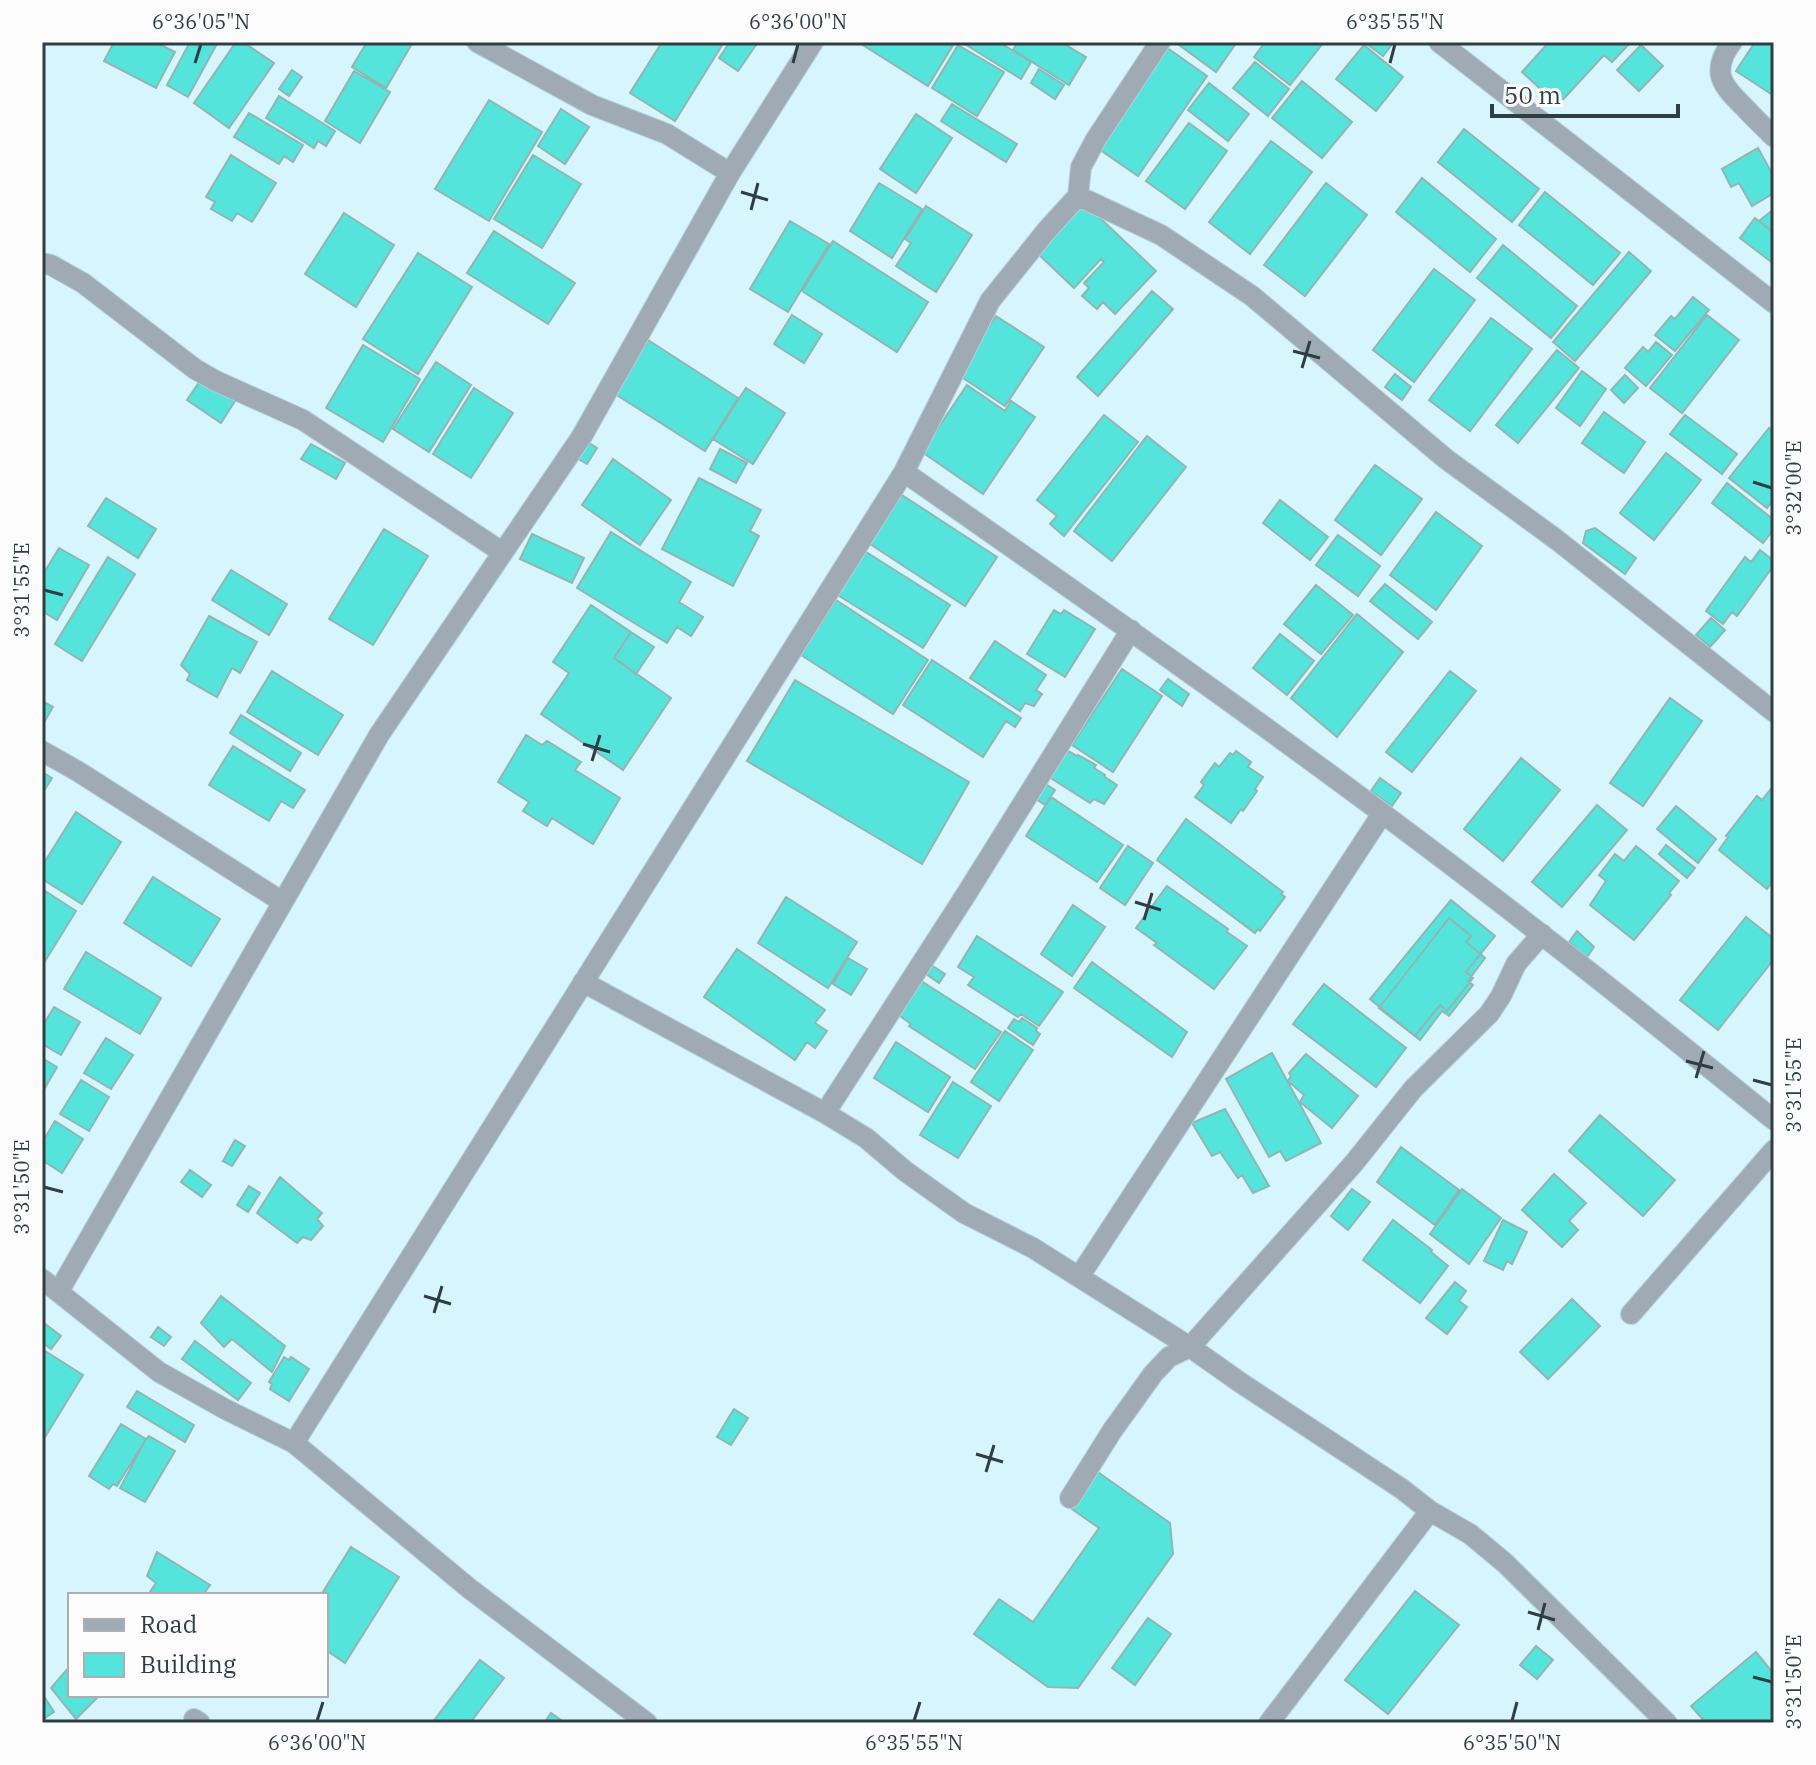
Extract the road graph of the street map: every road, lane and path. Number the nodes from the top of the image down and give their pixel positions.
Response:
1 (477, 42) edge
2 (813, 42) edge
3 (1160, 42) edge
4 (1439, 42) edge
5 (1732, 42) edge
6 (1774, 137) edge
7 (730, 173) junction
8 (1078, 196) junction
9 (42, 263) edge
10 (1774, 303) edge
11 (904, 472) junction
12 (502, 552) junction
13 (1131, 630) junction
14 (1774, 712) edge
15 (42, 751) edge
16 (1382, 814) junction
17 (281, 901) junction
18 (1542, 934) junction
19 (583, 982) junction
20 (825, 1113) junction
21 (1774, 1120) edge
22 (1774, 1150) edge
23 (1079, 1277) junction
24 (42, 1279) edge
25 (59, 1291) junction
26 (1631, 1314) dead end
27 (1190, 1347) junction
28 (294, 1443) junction
29 (1070, 1498) dead end
30 (1430, 1511) junction
31 (647, 1723) edge
32 (1269, 1723) edge
33 (1667, 1723) edge

1 - 7 street
2 - 7 street
3 - 8 street
4 - 10 street
5 - 6 street
7 - 12 street
8 - 11 street
8 - 14 street
9 - 12 street
11 - 13 street
11 - 19 street
12 - 17 street
13 - 16 street
13 - 20 street
15 - 17 street
16 - 18 street
16 - 23 street
17 - 25 street
18 - 21 street
18 - 27 street
19 - 20 street
19 - 28 street
20 - 23 street
22 - 26 street
23 - 27 street
24 - 25 street
25 - 28 street
27 - 29 street
27 - 30 street
28 - 31 street
30 - 32 street
30 - 33 street

